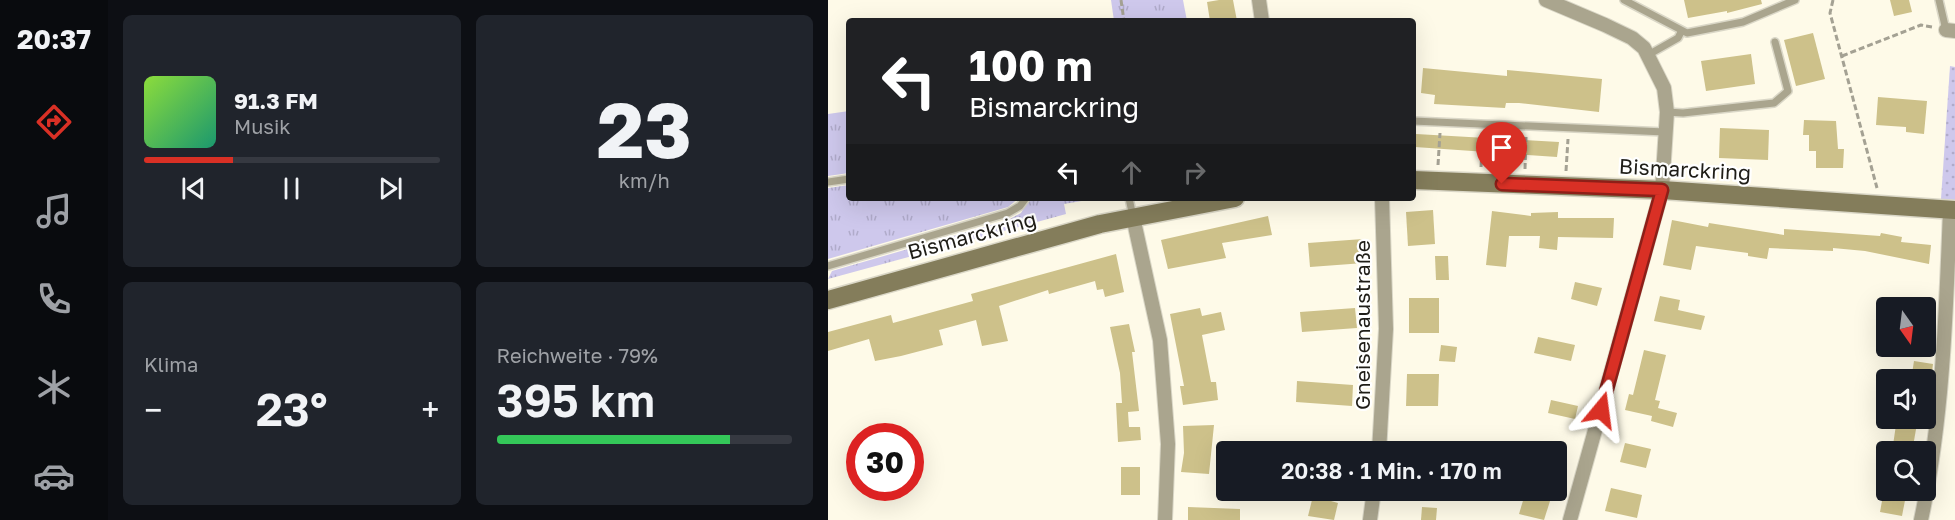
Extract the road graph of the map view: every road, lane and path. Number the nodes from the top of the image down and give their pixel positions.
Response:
1 (1121, 0) edge
2 (1259, 0) edge
3 (1546, 0) edge
4 (1624, 0) edge
5 (1795, 0) edge
6 (1833, 0) edge
7 (1939, 0) edge
8 (1124, 18) edge
9 (1262, 18) edge
10 (1950, 31) edge
11 (1681, 32) junction
12 (1775, 42) dead end
13 (1648, 55) junction
14 (1842, 56) junction
15 (1667, 112) junction
16 (1416, 121) edge
17 (1440, 122) junction
18 (1484, 124) junction
19 (1527, 126) junction
20 (1569, 128) junction
21 (1665, 132) junction
22 (846, 179) edge
23 (1416, 180) edge
24 (1437, 181) junction
25 (828, 182) edge
26 (1480, 183) junction
27 (1524, 184) junction
28 (1565, 186) junction
29 (1662, 190) junction
30 (1024, 201) edge
31 (1130, 201) edge
32 (1219, 201) edge
33 (1382, 201) edge
34 (1878, 205) junction
35 (1953, 210) edge
36 (1133, 217) junction
37 (828, 266) edge
38 (828, 300) edge
39 (1380, 441) edge
40 (1373, 501) edge
41 (1165, 520) edge
42 (1370, 520) edge
43 (1570, 520) edge
44 (1921, 520) edge

1 - 8 path
2 - 9 street
3 - 13 street
4 - 11 lane
5 - 11 lane
6 - 14 path
7 - 10 lane
10 - 14 path
11 - 13 lane
12 - 15 lane
13 - 15 street
14 - 34 path
15 - 21 street
16 - 17 lane
17 - 18 lane
17 - 24 path
18 - 19 lane
18 - 26 path
19 - 20 lane
19 - 27 path
20 - 21 lane
20 - 28 path
21 - 29 street
22 - 25 lane
23 - 24 street, Bismarckring
24 - 26 street, Bismarckring
26 - 27 street, Bismarckring
27 - 28 street, Bismarckring
28 - 29 street, Bismarckring
29 - 34 street, Bismarckring
29 - 43 street
30 - 37 lane
31 - 36 lane
32 - 36 street, Bismarckring
33 - 39 street, Gneisenaustraße
34 - 35 street, Bismarckring
35 - 44 street
36 - 38 street, Bismarckring
36 - 41 street
40 - 42 street

